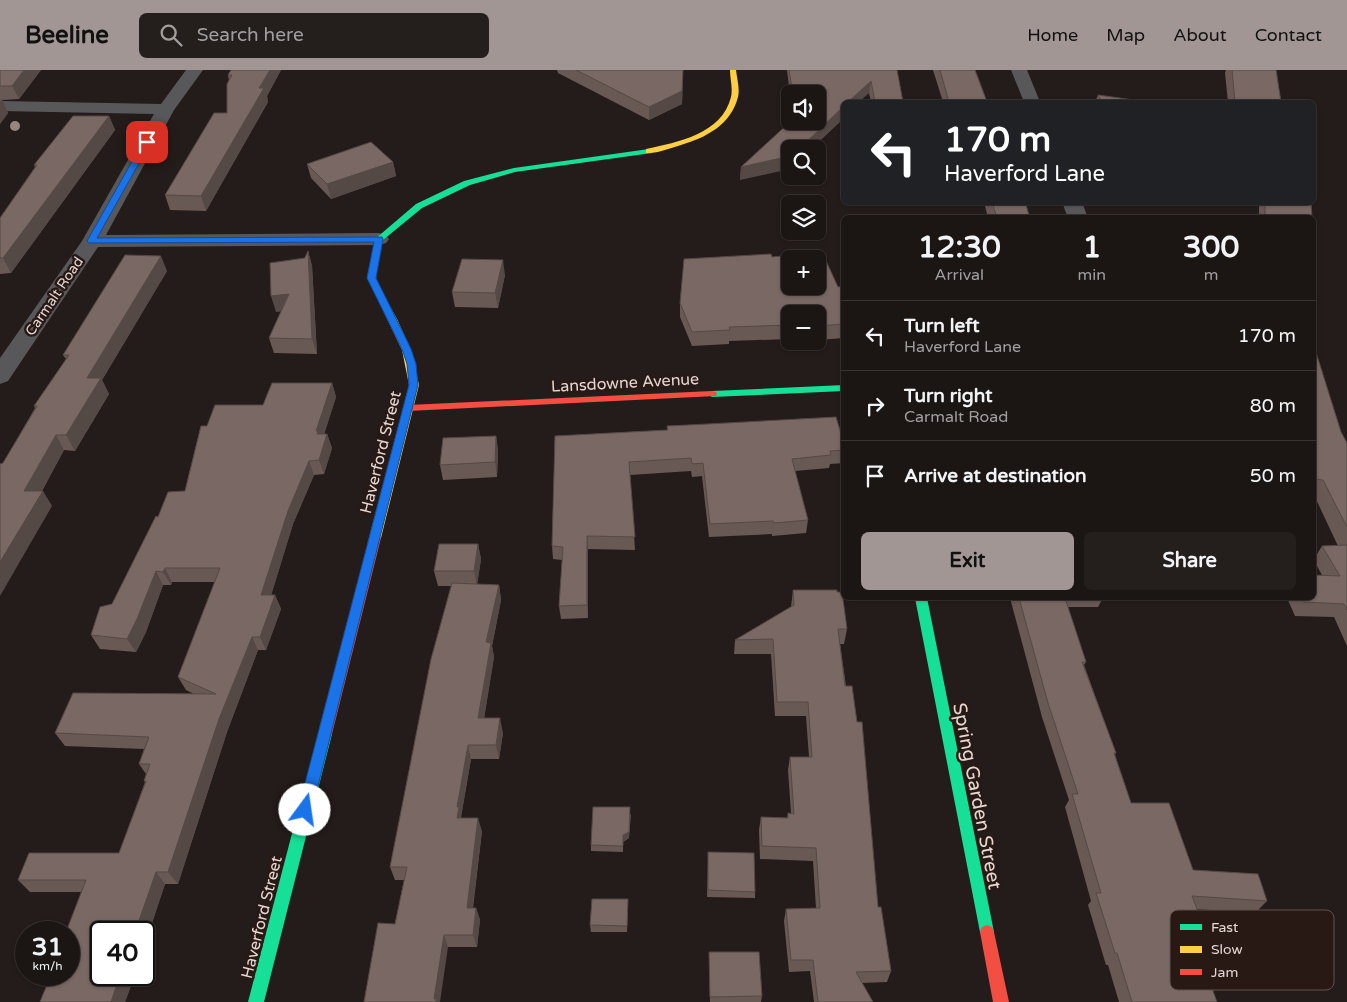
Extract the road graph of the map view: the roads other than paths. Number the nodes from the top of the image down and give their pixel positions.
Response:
1 (195, 70) edge
2 (733, 70) edge
3 (1020, 70) edge
4 (1031, 100) edge
5 (0, 106) edge
6 (166, 109) junction
7 (379, 239) junction
8 (92, 241) junction
9 (0, 376) edge
10 (841, 388) edge
11 (408, 408) junction
12 (921, 600) edge
13 (256, 1002) edge
14 (1001, 1002) edge

1 - 6 street, Carmalt Road
2 - 7 street
3 - 4 street
5 - 6 street
6 - 8 street, Carmalt Road
7 - 8 street
7 - 11 street, Haverford Street
8 - 9 street, Carmalt Road
10 - 11 street, Lansdowne Avenue
11 - 13 street, Haverford Street
12 - 14 street, Spring Garden Street

